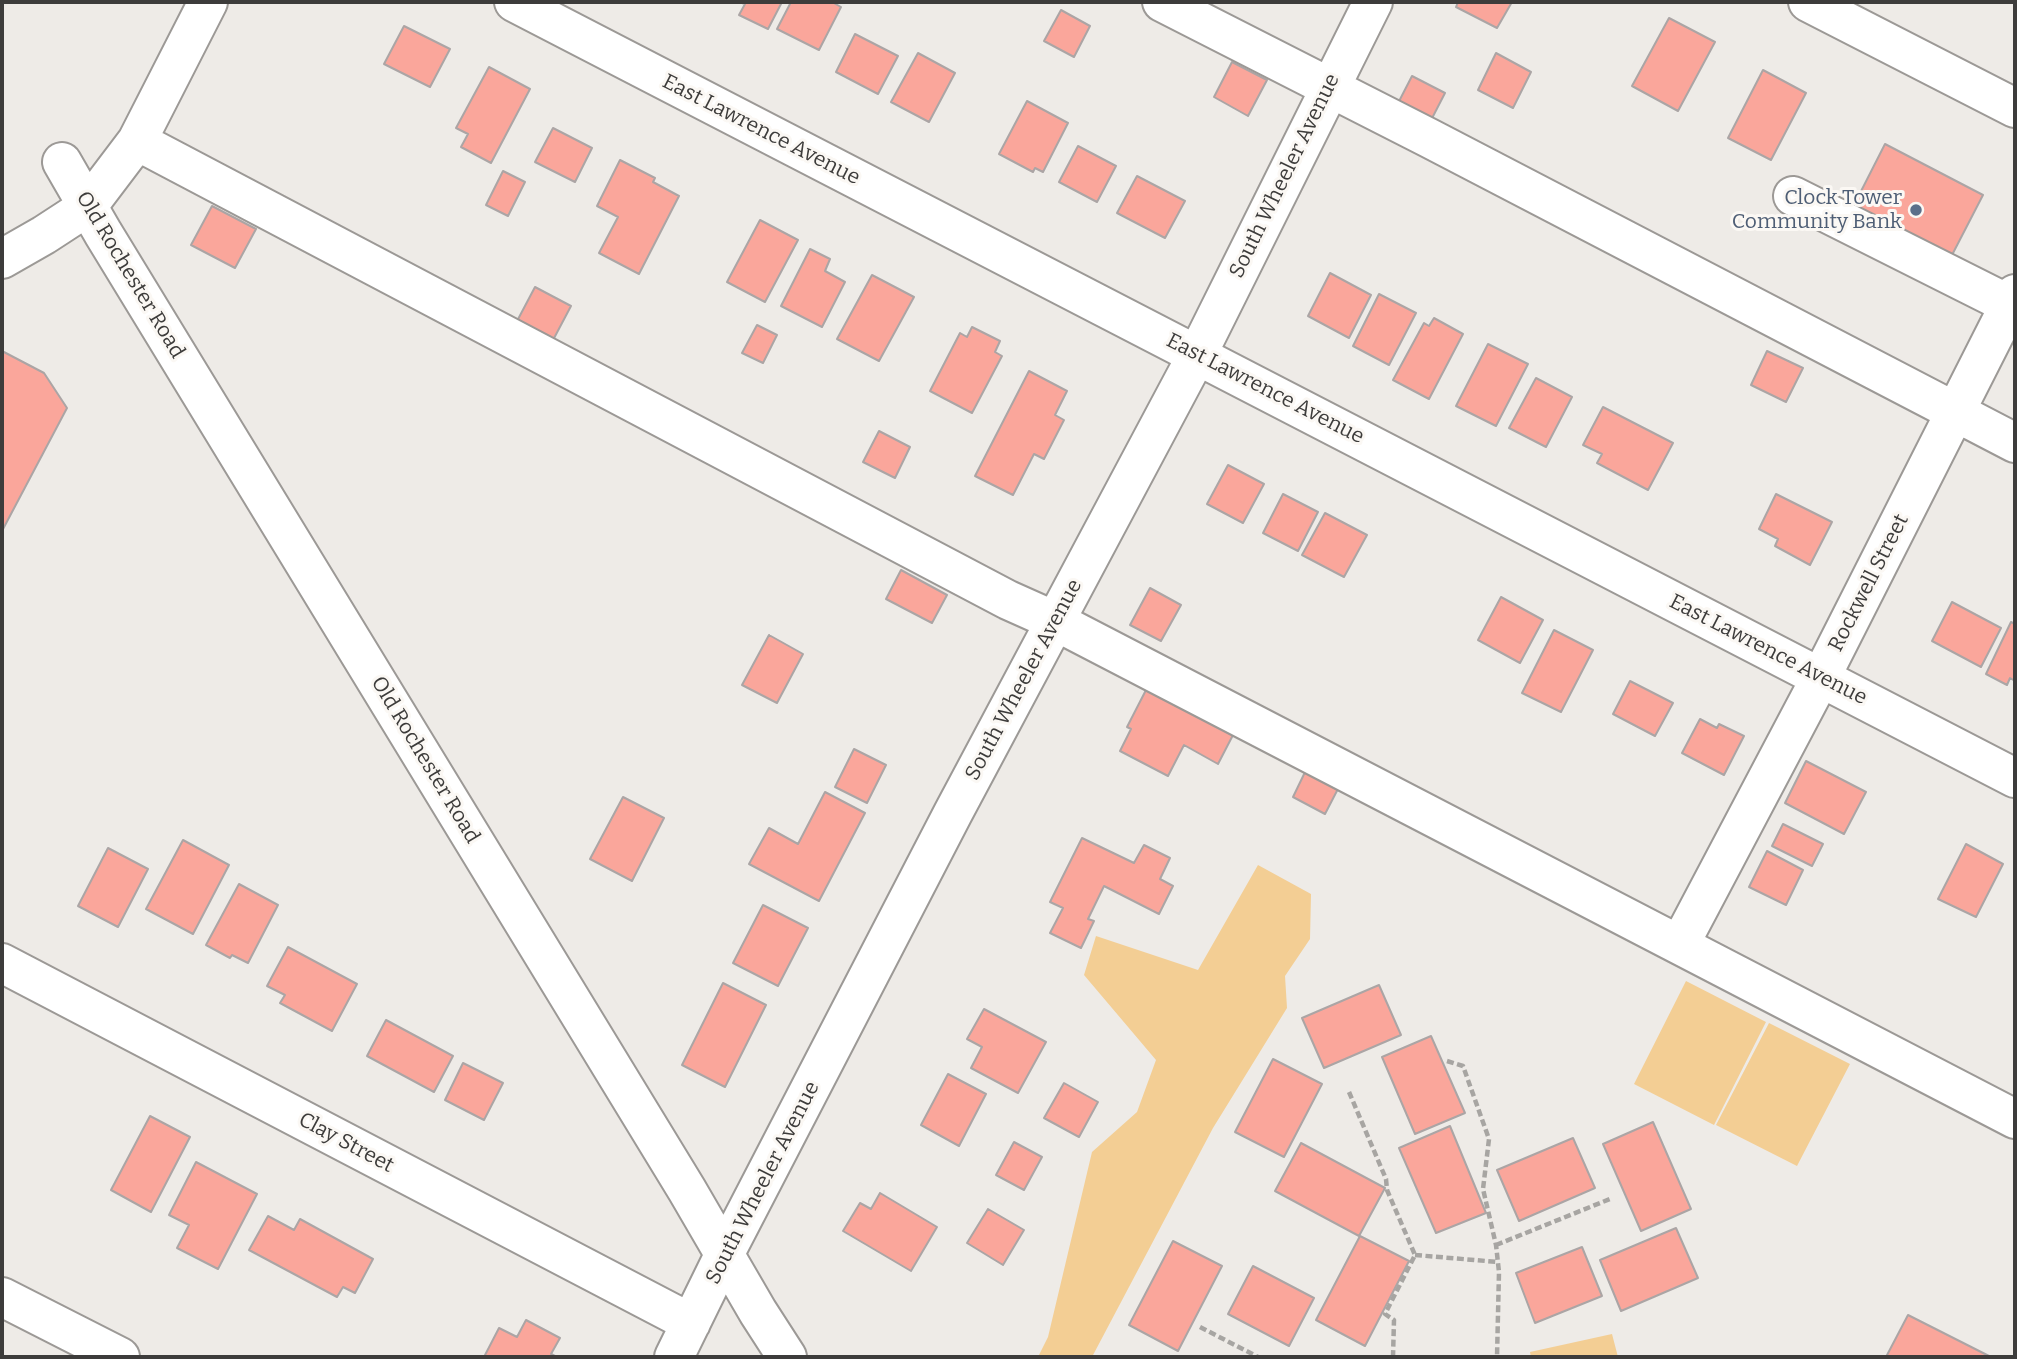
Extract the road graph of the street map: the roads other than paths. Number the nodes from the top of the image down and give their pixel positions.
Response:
1 (208, 2) edge
2 (514, 2) edge
3 (1162, 2) edge
4 (1373, 2) edge
5 (1808, 2) edge
6 (1329, 87) junction
7 (2015, 108) edge
8 (137, 141) junction
9 (62, 162) dead end
10 (1793, 196) dead end
11 (87, 206) junction
12 (2, 259) edge
13 (2012, 299) edge
14 (1197, 355) junction
15 (1956, 411) junction
16 (2015, 443) edge
17 (1055, 621) junction
18 (1821, 677) junction
19 (2015, 778) edge
20 (1680, 944) junction
21 (2, 963) edge
22 (2015, 1119) edge
23 (725, 1253) junction
24 (2, 1297) edge
25 (691, 1323) junction
26 (120, 1357) edge
27 (674, 1357) edge
28 (787, 1357) edge

1 - 8 street
2 - 14 street, East Lawrence Avenue
3 - 6 street
4 - 6 street, South Wheeler Avenue
5 - 7 street
6 - 14 street, South Wheeler Avenue
6 - 15 street
8 - 11 street
8 - 17 street
9 - 11 street, Old Rochester Road
10 - 13 street
11 - 12 street
11 - 23 street, Old Rochester Road
13 - 15 street, Rockwell Street
14 - 17 street, South Wheeler Avenue
14 - 18 street, East Lawrence Avenue
15 - 16 street
15 - 18 street, Rockwell Street
17 - 20 street
17 - 23 street, South Wheeler Avenue
18 - 19 street, East Lawrence Avenue
18 - 20 street, Rockwell Street
20 - 22 street
21 - 25 street, Clay Street
23 - 25 street, South Wheeler Avenue
23 - 28 street, Old Rochester Road
24 - 26 street
25 - 27 street, South Wheeler Avenue

